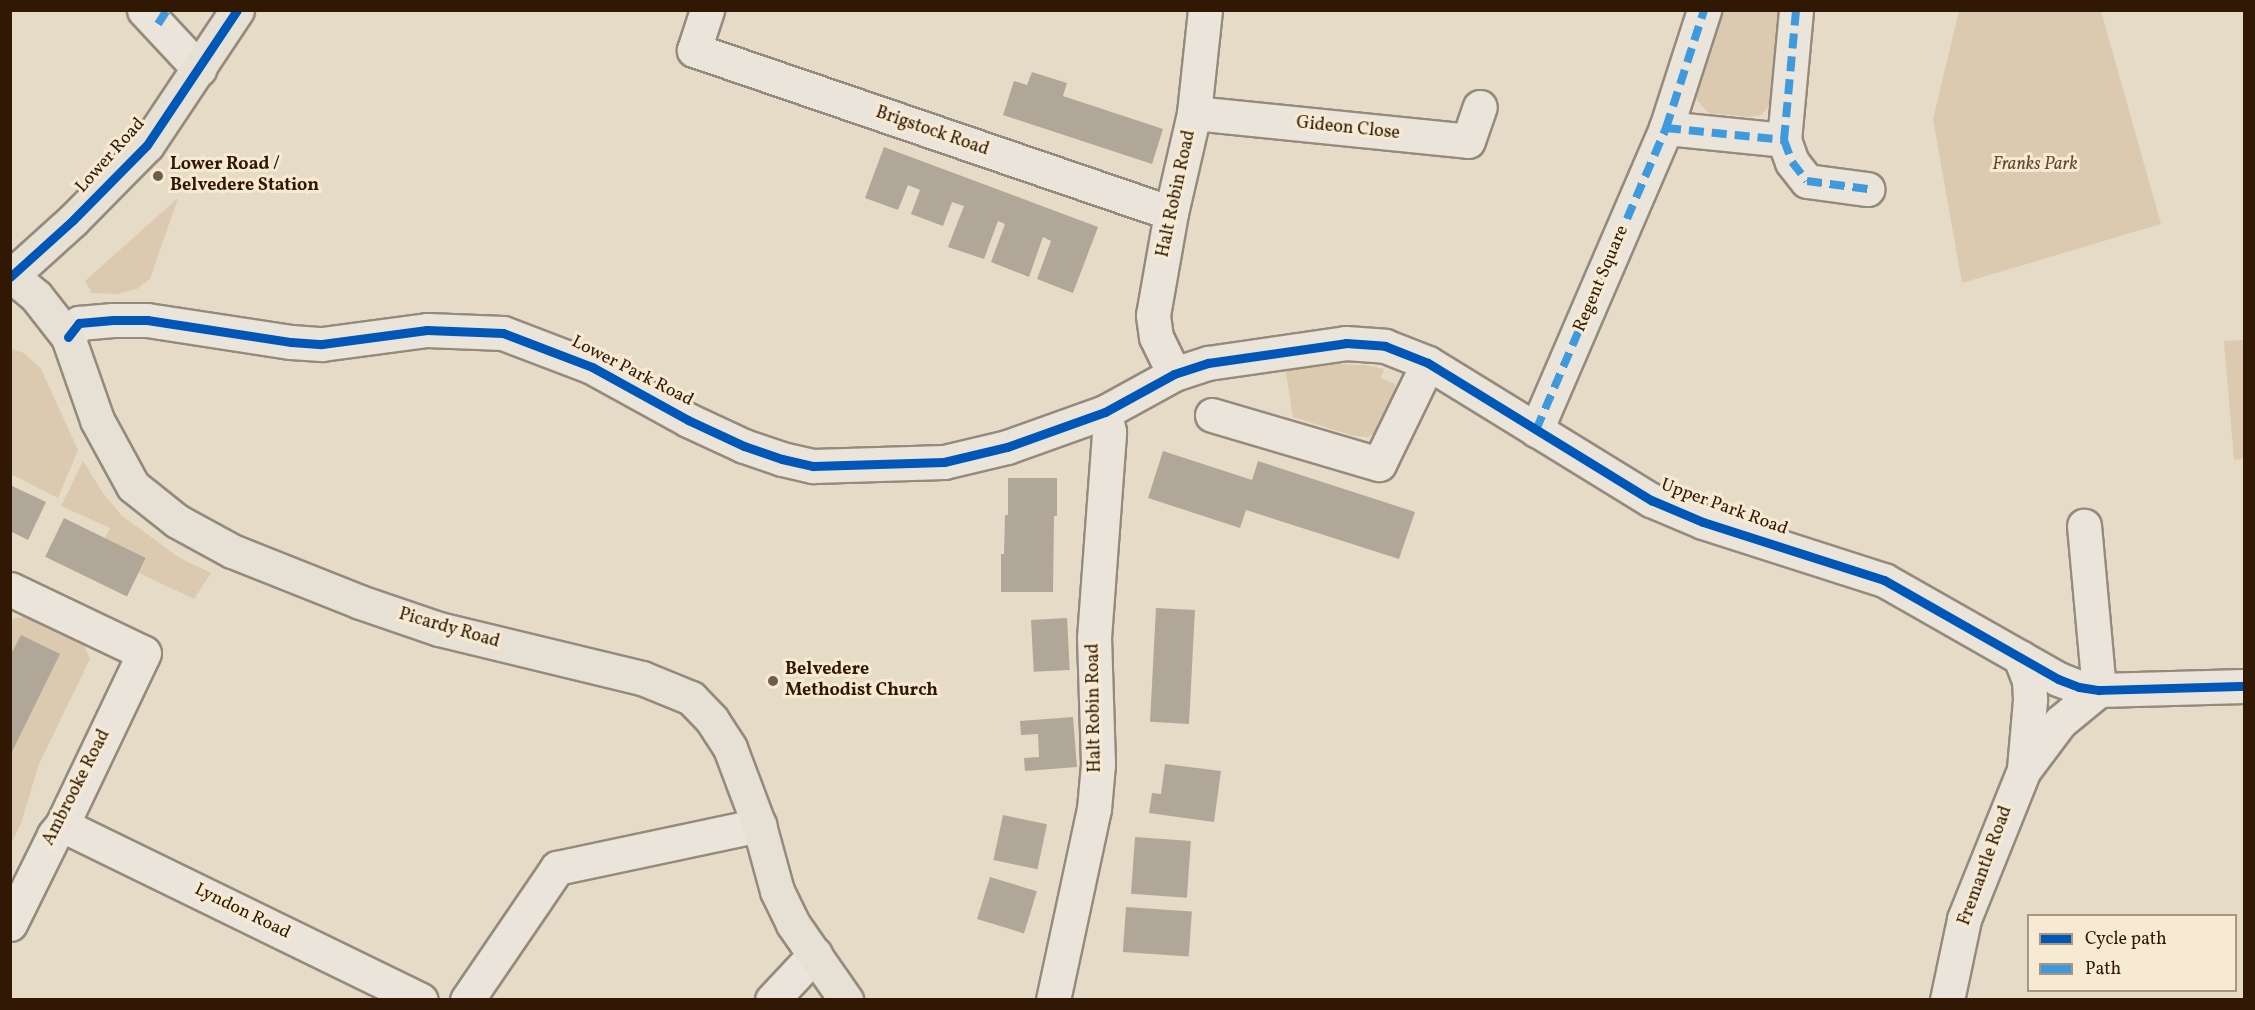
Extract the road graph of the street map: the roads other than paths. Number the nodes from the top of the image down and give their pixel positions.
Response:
1 (144, 10) edge
2 (237, 10) edge
3 (707, 10) edge
4 (1205, 10) edge
5 (1704, 10) edge
6 (1796, 10) edge
7 (199, 69) junction
8 (1480, 107) dead end
9 (1194, 113) junction
10 (1666, 128) junction
11 (1784, 140) junction
12 (1867, 189) dead end
13 (1171, 213) junction
14 (11, 277) edge
15 (68, 337) junction
16 (1428, 363) junction
17 (1174, 374) junction
18 (1105, 412) junction
19 (1212, 415) dead end
20 (1536, 430) junction
21 (2084, 526) dead end
22 (10, 589) edge
23 (2020, 657) junction
24 (2244, 686) edge
25 (2098, 690) junction
26 (2024, 770) junction
27 (62, 825) junction
28 (759, 825) junction
29 (10, 924) edge
30 (815, 954) junction
31 (421, 999) edge
32 (467, 999) edge
33 (772, 999) edge
34 (846, 999) edge
35 (1053, 999) edge
36 (1947, 999) edge

1 - 7 street
2 - 7 main road, Lower Road
3 - 13 street, Brigstock Road
4 - 9 street, Halt Robin Road
5 - 10 street, Regent Square
6 - 11 street
7 - 14 main road, Lower Road
8 - 9 street, Gideon Close
9 - 13 street, Halt Robin Road
10 - 11 street
10 - 20 street, Regent Square
11 - 12 street
13 - 17 street, Halt Robin Road
14 - 15 main road, Picardy Road
15 - 18 street, Lower Park Road
15 - 28 main road, Picardy Road
16 - 17 street, Upper Park Road
16 - 19 street
16 - 20 street, Upper Park Road
17 - 18 street, Upper Park Road
18 - 35 street, Halt Robin Road
20 - 23 street, Upper Park Road
21 - 25 street
22 - 27 street, Ambrooke Road
23 - 25 street, Upper Park Road
23 - 26 street, Fremantle Road
24 - 25 street, Upper Park Road
25 - 26 street, Fremantle Road
26 - 36 street, Fremantle Road
27 - 29 street, Ambrooke Road
27 - 31 street, Lyndon Road
28 - 30 main road, Picardy Road
28 - 32 street
30 - 33 street
30 - 34 main road, Picardy Road

